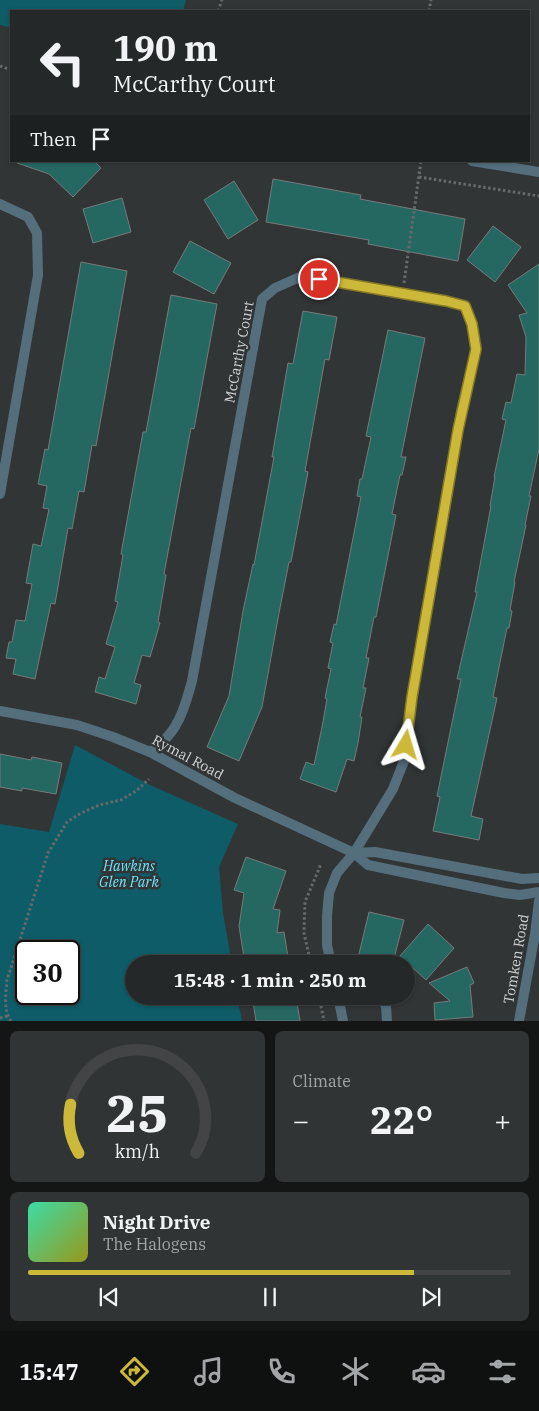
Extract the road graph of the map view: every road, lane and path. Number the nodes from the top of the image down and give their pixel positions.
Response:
1 (421, 162) edge
2 (478, 162) edge
3 (539, 172) edge
4 (419, 177) junction
5 (539, 196) edge
6 (0, 204) edge
7 (404, 294) junction
8 (0, 494) edge
9 (0, 711) edge
10 (150, 752) junction
11 (150, 779) dead end
12 (354, 853) junction
13 (321, 864) dead end
14 (539, 878) edge
15 (539, 892) edge
16 (539, 901) edge
17 (537, 934) edge
18 (309, 955) edge
19 (329, 955) edge
20 (321, 1005) edge
21 (340, 1005) edge
22 (385, 1005) edge
23 (8, 1016) junction
24 (0, 1018) edge
25 (11, 1021) edge
26 (324, 1021) edge
27 (343, 1021) edge
28 (387, 1021) edge
29 (519, 1021) edge

1 - 4 path
2 - 3 street
4 - 5 path
4 - 7 path
6 - 8 street
7 - 10 street, McCarthy Court
7 - 12 street, McCarthy Court
9 - 10 street, Rymal Road
10 - 12 street, Rymal Road
11 - 23 path
12 - 14 street, Rymal Road
12 - 15 street, Rymal Road
12 - 19 street
13 - 18 path
16 - 17 street, Tomken Road
17 - 29 street, Tomken Road
20 - 26 path
21 - 27 street
22 - 28 street
23 - 24 path
23 - 25 path

